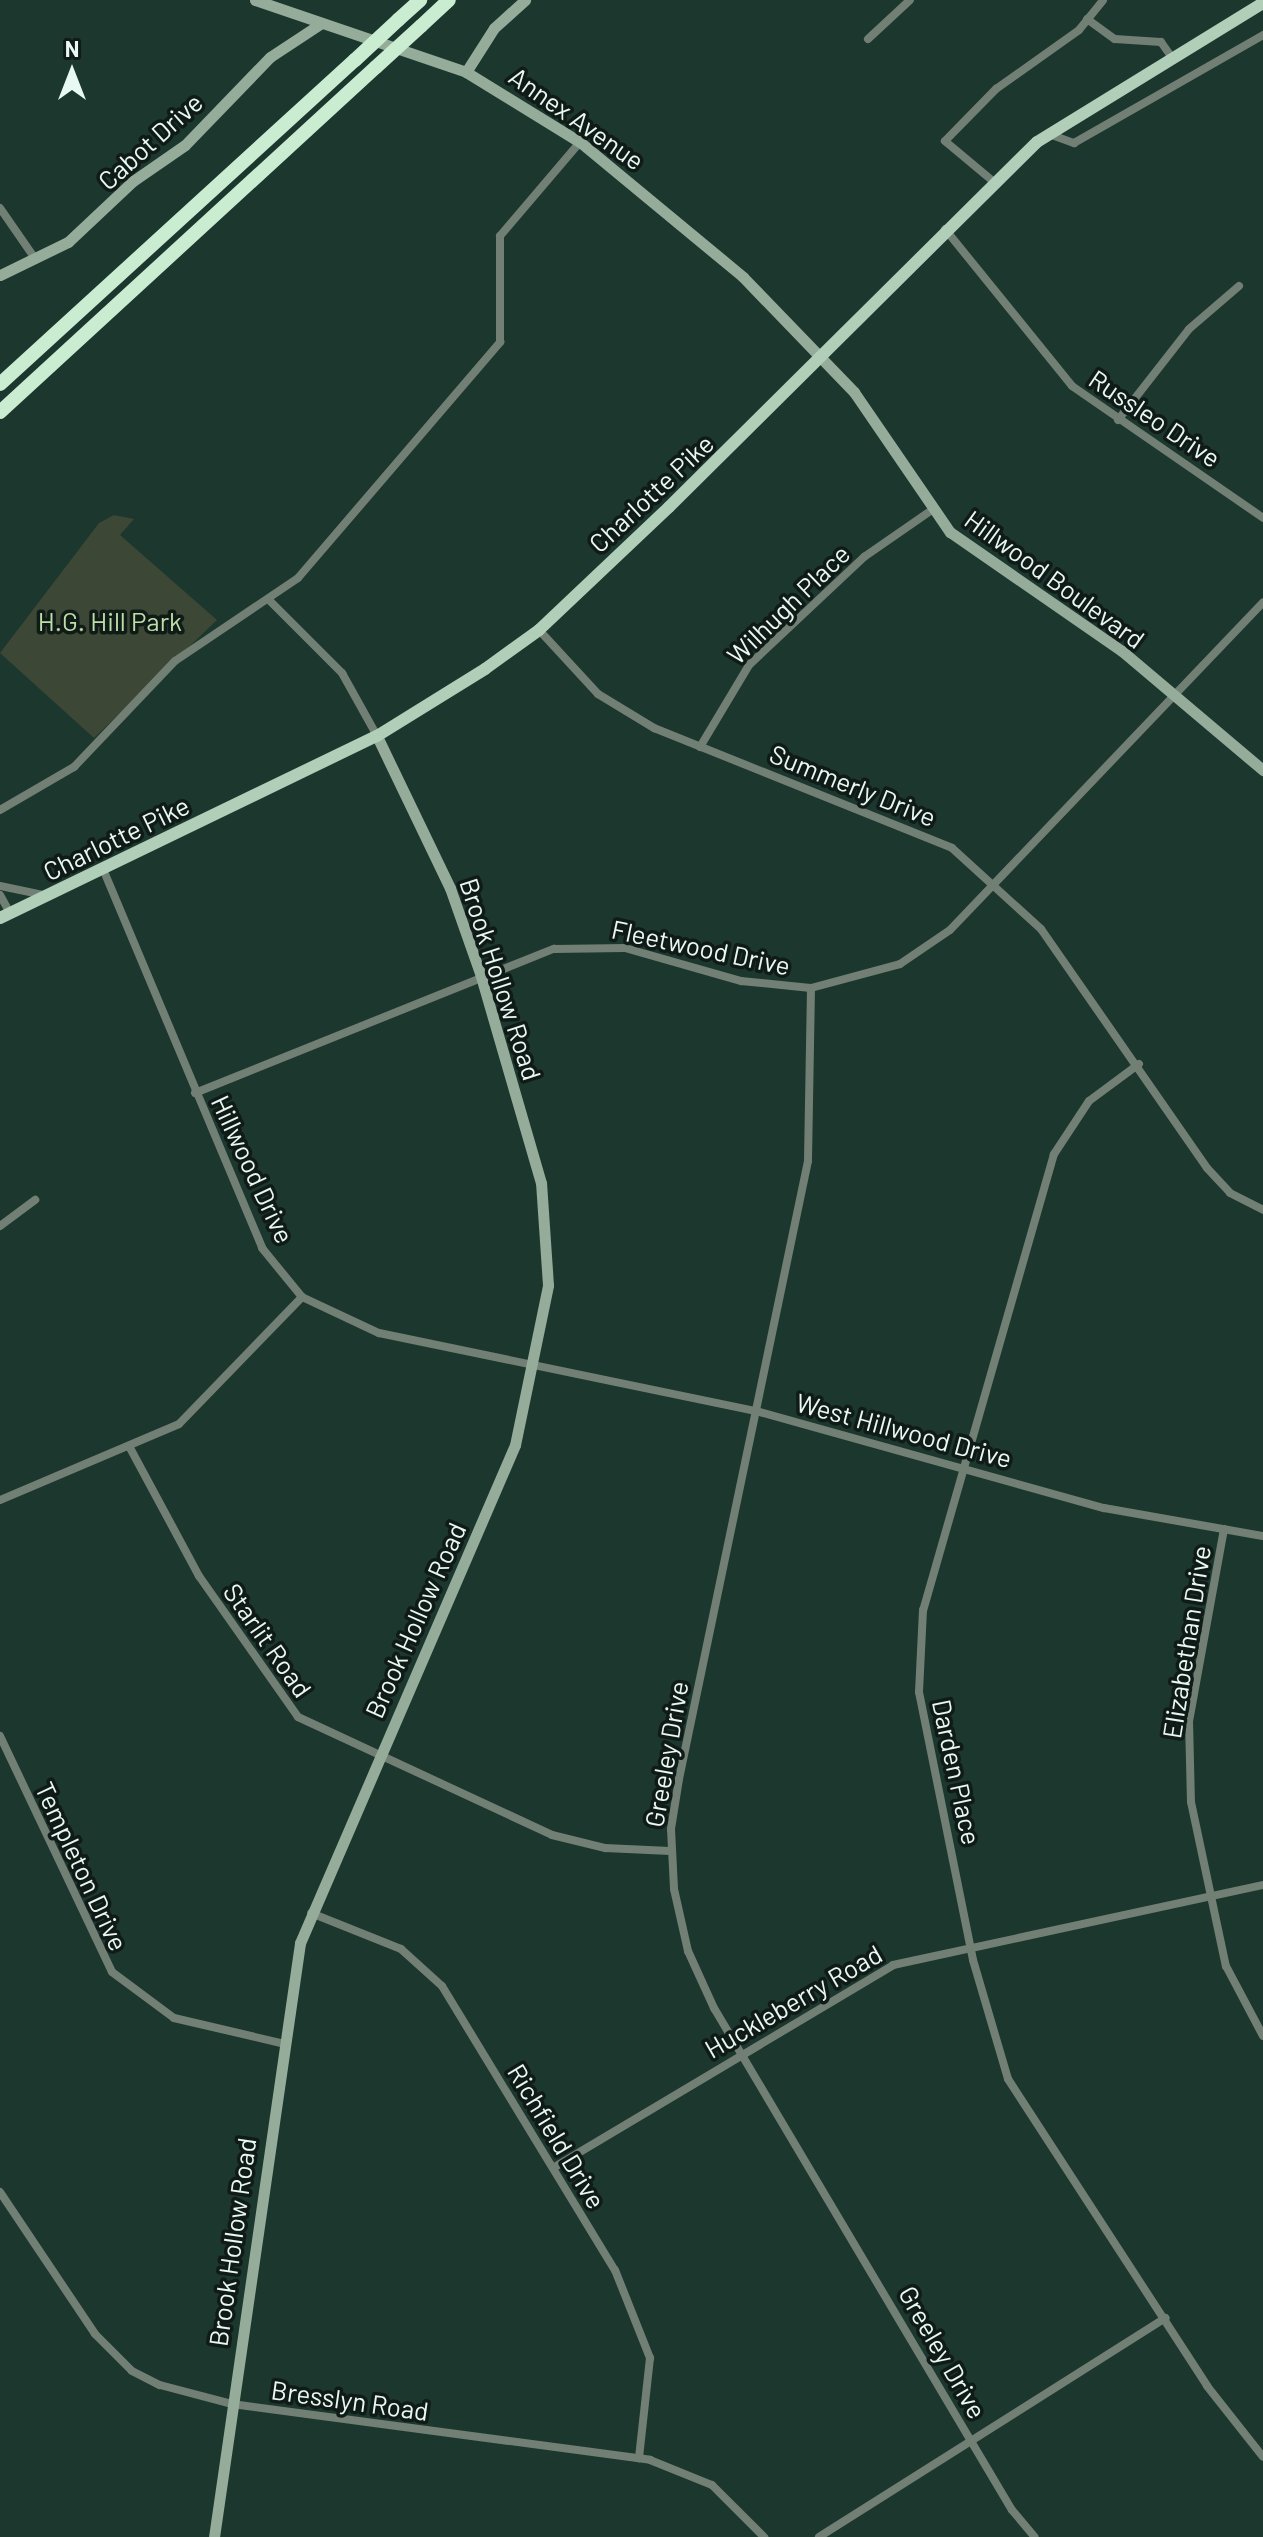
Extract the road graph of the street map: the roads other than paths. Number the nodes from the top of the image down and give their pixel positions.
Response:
1 (255, 0) edge
2 (296, 0) edge
3 (420, 0) edge
4 (449, 0) edge
5 (525, 0) edge
6 (910, 0) edge
7 (1103, 0) edge
8 (1263, 3) edge
9 (290, 12) junction
10 (1087, 19) junction
11 (320, 24) junction
12 (1263, 35) edge
13 (868, 39) dead end
14 (1172, 58) junction
15 (466, 72) junction
16 (1049, 134) junction
17 (580, 142) junction
18 (994, 182) junction
19 (0, 208) edge
20 (945, 229) junction
21 (36, 260) junction
22 (0, 275) edge
23 (1239, 286) dead end
24 (821, 360) junction
25 (0, 384) edge
26 (0, 412) edge
27 (1118, 420) junction
28 (929, 512) junction
29 (1263, 518) edge
30 (268, 599) junction
31 (1263, 602) edge
32 (539, 630) junction
33 (1173, 700) junction
34 (377, 736) junction
35 (700, 747) junction
36 (1263, 770) edge
37 (0, 810) edge
38 (103, 869) junction
39 (995, 884) junction
40 (0, 886) edge
41 (0, 895) edge
42 (49, 896) junction
43 (5, 916) edge
44 (481, 976) junction
45 (811, 988) junction
46 (1139, 1064) junction
47 (195, 1093) junction
48 (35, 1200) dead end
49 (1263, 1210) edge
50 (0, 1226) edge
51 (302, 1297) junction
52 (534, 1364) junction
53 (756, 1411) junction
54 (129, 1446) junction
55 (964, 1465) junction
56 (0, 1500) edge
57 (1224, 1529) junction
58 (1263, 1536) edge
59 (0, 1736) edge
60 (379, 1758) junction
61 (670, 1851) junction
62 (1263, 1885) edge
63 (1211, 1897) junction
64 (311, 1913) junction
65 (970, 1946) junction
66 (1263, 2036) edge
67 (281, 2043) junction
68 (740, 2053) junction
69 (553, 2168) junction
70 (0, 2192) edge
71 (1166, 2318) junction
72 (232, 2404) junction
73 (973, 2442) junction
74 (1263, 2457) edge
75 (639, 2458) junction
76 (214, 2537) edge
77 (764, 2537) edge
78 (819, 2537) edge
79 (1035, 2537) edge

1 - 9 street, Annex Avenue
2 - 9 street
3 - 25 highway, bridge
4 - 26 highway, bridge
5 - 15 street
6 - 13 street
7 - 10 street
8 - 14 main road, Charlotte Pike
9 - 11 street, Annex Avenue
10 - 14 street
10 - 18 street
11 - 15 street, Annex Avenue
11 - 21 street, Cabot Drive
12 - 16 street
14 - 16 main road, Charlotte Pike
15 - 17 street, Annex Avenue
16 - 18 main road, Charlotte Pike
17 - 24 street, Annex Avenue
17 - 30 street
18 - 20 main road, Charlotte Pike
19 - 21 street
20 - 24 main road, Charlotte Pike
20 - 27 street, Russleo Drive
21 - 22 street, Cabot Drive
23 - 27 street
24 - 28 street, Hillwood Boulevard
24 - 32 main road, Charlotte Pike
27 - 29 street, Russleo Drive
28 - 33 street, Hillwood Boulevard
28 - 35 street, Wilhugh Place
30 - 34 street
30 - 37 street
31 - 33 street, Fleetwood Drive
32 - 34 main road, Charlotte Pike
32 - 35 street, Summerly Drive
33 - 36 street, Hillwood Boulevard
33 - 39 street, Fleetwood Drive
34 - 38 main road, Charlotte Pike
34 - 44 street, Brook Hollow Road
35 - 39 street, Summerly Drive
38 - 42 main road, Charlotte Pike
38 - 47 street
39 - 45 street, Fleetwood Drive
39 - 46 street, Summerly Drive
40 - 42 street
41 - 43 street
42 - 43 main road, Charlotte Pike
44 - 45 street, Fleetwood Drive
44 - 47 street, Fleetwood Drive
44 - 52 street, Brook Hollow Road
45 - 53 street, Greeley Drive
46 - 49 street, Summerly Drive
46 - 55 street, Darden Place
47 - 51 street, Hillwood Drive
48 - 50 street
51 - 52 street, Hillwood Drive
51 - 54 street
52 - 53 street, West Hillwood Drive
52 - 60 street, Brook Hollow Road
53 - 55 street, West Hillwood Drive
53 - 61 street, Greeley Drive
54 - 56 street
54 - 60 street, Starlit Road
55 - 57 street, West Hillwood Drive
55 - 65 street, Darden Place
57 - 58 street, West Hillwood Drive
57 - 63 street, Elizabethan Drive
59 - 67 street, Templeton Drive
60 - 61 street, Starlit Road
60 - 64 street, Brook Hollow Road
61 - 68 street, Greeley Drive
62 - 63 street, Huckleberry Road
63 - 65 street, Huckleberry Road
63 - 66 street, Elizabethan Drive
64 - 67 street, Brook Hollow Road
64 - 69 street, Richfield Drive
65 - 68 street, Huckleberry Road
65 - 71 street, Darden Place
67 - 72 street, Brook Hollow Road
68 - 69 street, Huckleberry Road
68 - 73 street, Greeley Drive
69 - 75 street, Richfield Drive
70 - 72 street, Bresslyn Road
71 - 73 street
71 - 74 street, Darden Place
72 - 75 street, Bresslyn Road
72 - 76 street, Brook Hollow Road
73 - 78 street
73 - 79 street, Greeley Drive
75 - 77 street, Bresslyn Road

